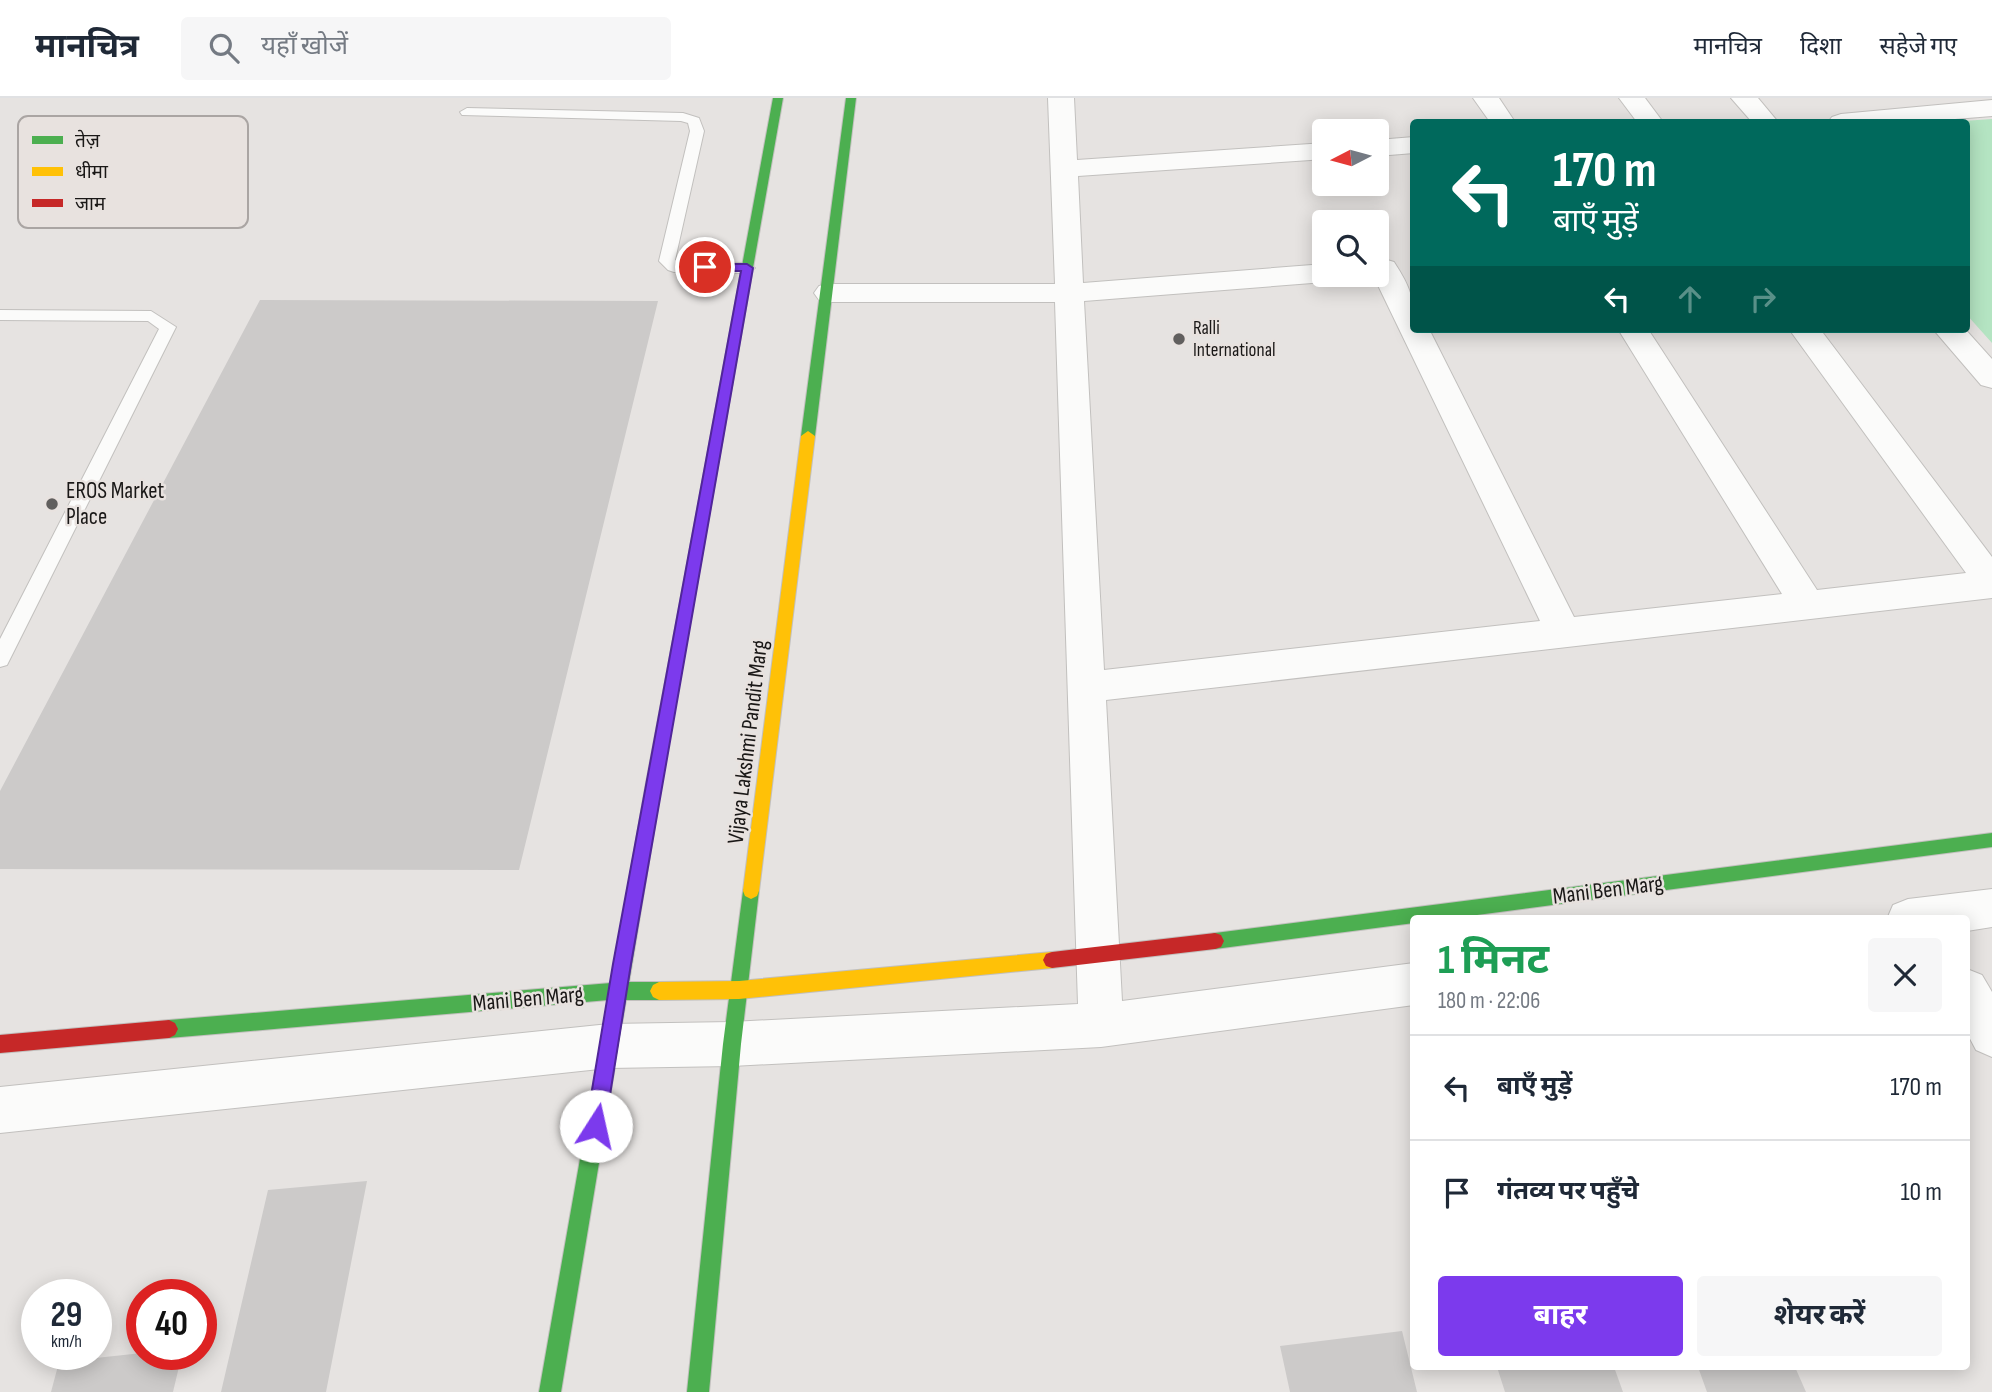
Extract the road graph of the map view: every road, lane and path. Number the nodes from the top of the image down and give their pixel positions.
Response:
1 (778, 98) edge
2 (851, 98) edge
3 (1061, 98) edge
4 (1486, 98) edge
5 (1632, 98) edge
6 (1744, 98) edge
7 (1860, 98) edge
8 (1992, 108) edge
9 (467, 112) dead end
10 (1500, 119) edge
11 (1648, 119) edge
12 (1763, 119) edge
13 (1881, 119) joint
14 (1410, 145) edge
15 (1390, 147) edge
16 (1312, 152) edge
17 (1064, 169) junction
18 (747, 268) junction
19 (1392, 268) edge
20 (1312, 274) edge
21 (829, 293) junction
22 (1069, 293) junction
23 (1410, 306) edge
24 (0, 315) edge
25 (1423, 333) edge
26 (1636, 333) edge
27 (1807, 333) edge
28 (1952, 333) edge
29 (1992, 378) edge
30 (1992, 583) edge
31 (1808, 605) junction
32 (1563, 632) junction
33 (0, 659) edge
34 (1087, 687) junction
35 (1992, 840) edge
36 (1992, 908) edge
37 (1414, 915) edge
38 (1942, 915) edge
39 (1410, 916) edge
40 (1098, 956) junction
41 (1410, 985) edge
42 (738, 990) junction
43 (617, 991) junction
44 (1970, 995) edge
45 (1101, 1025) junction
46 (1992, 1035) edge
47 (0, 1044) edge
48 (732, 1044) junction
49 (610, 1046) junction
50 (0, 1110) edge
51 (550, 1392) edge
52 (698, 1392) edge

1 - 18 street
2 - 21 street, Vijaya Lakshmi Pandit Marg
3 - 17 street
4 - 10 street
5 - 11 street
6 - 12 street
7 - 13 street
8 - 13 street
9 - 18 lane
14 - 15 street
16 - 17 street
17 - 22 street
18 - 43 street
19 - 23 street
20 - 22 street
21 - 22 street
21 - 42 street, Vijaya Lakshmi Pandit Marg
22 - 34 street
24 - 33 lane
25 - 32 street
26 - 31 street
27 - 30 street
28 - 29 street
30 - 31 street
31 - 32 street
32 - 34 street
34 - 40 street
35 - 37 street, Mani Ben Marg
36 - 38 street
39 - 40 street, Mani Ben Marg
40 - 42 street, Mani Ben Marg
40 - 45 street
41 - 45 street
42 - 43 street, Mani Ben Marg
42 - 48 street, Vijaya Lakshmi Pandit Marg
43 - 47 street, Mani Ben Marg
43 - 49 street
44 - 46 street
45 - 48 street
48 - 49 street
48 - 52 street, Vijaya Lakshmi Pandit Marg
49 - 50 street
49 - 51 street

